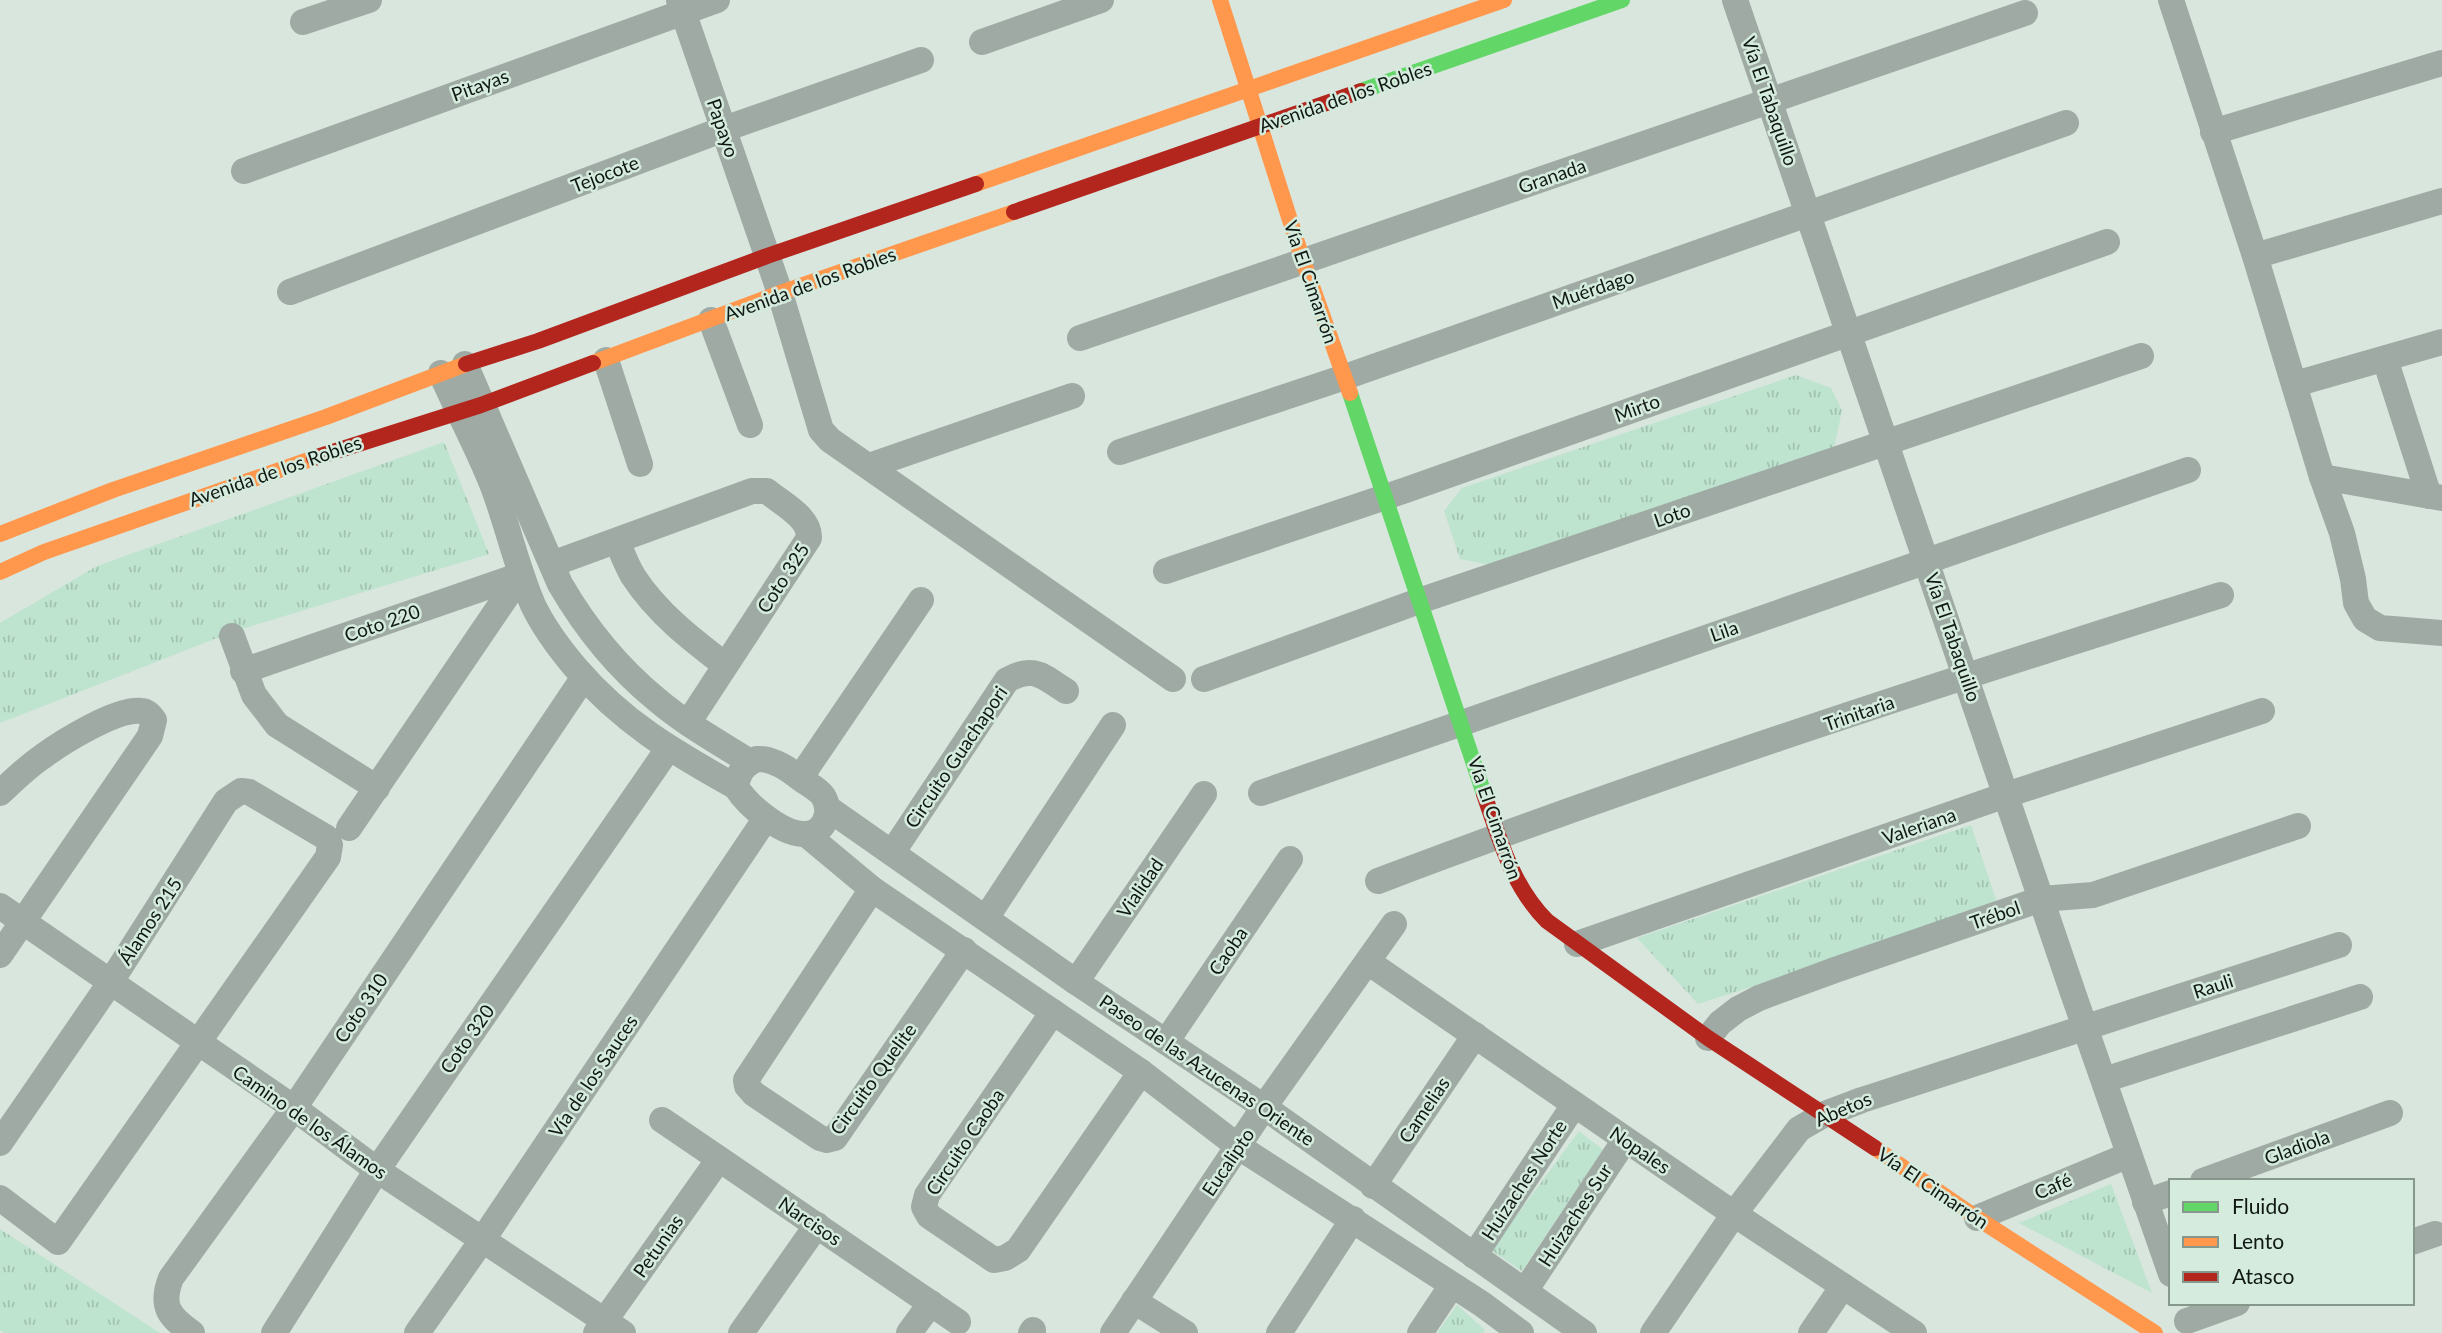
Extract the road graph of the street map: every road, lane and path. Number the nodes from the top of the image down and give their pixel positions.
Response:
1 (369, 0) edge
2 (717, 0) edge
3 (1101, 0) edge
4 (1220, 0) edge
5 (1504, 0) edge
6 (1622, 0) edge
7 (1735, 0) edge
8 (2174, 1) edge
9 (681, 6) edge
10 (2025, 13) dead end
11 (303, 22) dead end
12 (982, 43) dead end
13 (921, 60) dead end
14 (2442, 63) edge
15 (1249, 90) junction
16 (1768, 102) junction
17 (2066, 123) dead end
18 (1261, 126) junction
19 (724, 129) junction
20 (2213, 132) junction
21 (244, 171) dead end
22 (2442, 201) edge
23 (1809, 213) junction
24 (2107, 243) dead end
25 (767, 256) junction
26 (2255, 256) junction
27 (1303, 261) junction
28 (290, 292) dead end
29 (780, 293) junction
30 (711, 320) junction
31 (1849, 333) junction
32 (1080, 338) dead end
33 (2442, 342) edge
34 (2141, 356) dead end
35 (2385, 359) junction
36 (606, 360) junction
37 (453, 368) junction
38 (1345, 377) junction
39 (2295, 384) junction
40 (1072, 396) dead end
41 (469, 408) junction
42 (750, 425) dead end
43 (1885, 443) junction
44 (1120, 452) dead end
45 (640, 464) dead end
46 (869, 466) junction
47 (2188, 470) dead end
48 (2322, 477) junction
49 (1384, 497) junction
50 (2435, 497) edge
51 (0, 534) edge
52 (617, 541) junction
53 (1927, 561) junction
54 (552, 564) junction
55 (1166, 571) dead end
56 (0, 572) edge
57 (521, 575) junction
58 (2221, 595) dead end
59 (921, 600) dead end
60 (1419, 601) junction
61 (579, 617) junction
62 (2442, 633) edge
63 (549, 634) junction
64 (232, 636) dead end
65 (725, 665) junction
66 (243, 671) junction
67 (584, 677) junction
68 (1966, 677) junction
69 (1173, 679) dead end
70 (1204, 679) dead end
71 (1066, 691) dead end
72 (2262, 711) dead end
73 (1462, 722) junction
74 (688, 723) junction
75 (1113, 725) dead end
76 (668, 749) junction
77 (750, 762) junction
78 (800, 778) junction
79 (736, 787) junction
80 (377, 788) junction
81 (0, 793) edge
82 (1262, 793) dead end
83 (1204, 794) dead end
84 (2006, 796) junction
85 (829, 809) junction
86 (766, 818) junction
87 (2298, 826) dead end
88 (806, 834) junction
89 (1499, 835) junction
90 (340, 836) junction
91 (892, 853) junction
92 (1290, 859) dead end
93 (1378, 881) dead end
94 (872, 889) junction
95 (2041, 899) junction
96 (0, 906) edge
97 (986, 918) junction
98 (23, 922) junction
99 (1394, 924) dead end
100 (1577, 944) junction
101 (2339, 945) dead end
102 (964, 950) junction
103 (0, 955) edge
104 (1368, 962) junction
105 (1076, 982) junction
106 (110, 983) junction
107 (2360, 997) dead end
108 (1054, 1012) junction
109 (2086, 1028) junction
110 (1475, 1035) junction
111 (1708, 1038) junction
112 (198, 1042) junction
113 (1166, 1042) junction
114 (1142, 1072) junction
115 (2104, 1080) junction
116 (1574, 1105) junction
117 (1264, 1107) junction
118 (294, 1108) junction
119 (2390, 1113) dead end
120 (1825, 1114) junction
121 (662, 1120) dead end
122 (1625, 1140) junction
123 (0, 1143) edge
124 (1239, 1147) junction
125 (2129, 1155) junction
126 (719, 1159) junction
127 (377, 1170) junction
128 (2208, 1179) edge
129 (1373, 1186) junction
130 (2169, 1194) edge
131 (0, 1198) edge
132 (2145, 1202) junction
133 (1734, 1214) junction
134 (1977, 1218) junction
135 (1353, 1219) junction
136 (817, 1224) junction
137 (483, 1239) junction
138 (1474, 1256) junction
139 (2169, 1268) edge
140 (1452, 1285) junction
141 (1843, 1286) junction
142 (1525, 1291) junction
143 (1134, 1301) junction
144 (931, 1303) junction
145 (2231, 1305) edge
146 (2186, 1319) edge
147 (958, 1322) dead end
148 (608, 1329) edge
149 (1506, 1329) edge
150 (192, 1333) edge
151 (274, 1333) edge
152 (417, 1333) edge
153 (741, 1333) edge
154 (909, 1333) edge
155 (1113, 1333) edge
156 (1185, 1333) edge
157 (1279, 1333) edge
158 (1420, 1333) edge
159 (1584, 1333) edge
160 (1654, 1333) edge
161 (1811, 1333) edge
162 (1914, 1333) edge
163 (2155, 1333) edge

1 - 11 street
2 - 9 street, Pitayas
3 - 12 street
4 - 15 street, Vía El Cimarrón
5 - 15 street, Avenida de los Robles
6 - 18 street, Avenida de los Robles
7 - 16 street, Vía El Tabaquillo
8 - 20 street
9 - 19 street, Papayo
9 - 21 street, Pitayas
10 - 16 street, Granada
13 - 19 street, Tejocote
14 - 20 street
15 - 18 street, Vía El Cimarrón
15 - 25 street, Avenida de los Robles
16 - 23 street, Vía El Tabaquillo
16 - 27 street, Granada
17 - 23 street, Muérdago
18 - 27 street, Vía El Cimarrón
18 - 29 street, Avenida de los Robles
19 - 25 street, Papayo
19 - 28 street, Tejocote
20 - 26 street
22 - 26 street
23 - 31 street, Vía El Tabaquillo
23 - 38 street, Muérdago
24 - 31 street, Mirto
25 - 29 street, Papayo
25 - 37 street, Avenida de los Robles
26 - 39 street
27 - 32 street, Granada
27 - 38 street, Vía El Cimarrón
29 - 30 street, Avenida de los Robles
29 - 46 street, Papayo
30 - 36 street, Avenida de los Robles
30 - 42 street
31 - 43 street, Vía El Tabaquillo
31 - 49 street, Mirto
33 - 35 street
34 - 43 street, Loto
35 - 39 street
35 - 50 street
36 - 41 street, Avenida de los Robles
36 - 45 street
37 - 41 street
37 - 51 street, Avenida de los Robles
38 - 44 street, Muérdago
38 - 49 street, Vía El Cimarrón
39 - 48 street
40 - 46 street
41 - 54 street
41 - 56 street, Avenida de los Robles
41 - 57 street
43 - 53 street, Vía El Tabaquillo
43 - 60 street, Loto
46 - 69 street, Papayo
47 - 53 street, Lila
48 - 50 street
48 - 62 street
49 - 55 street, Mirto
49 - 60 street, Vía El Cimarrón
52 - 54 street, Coto 325
52 - 65 street
52 - 65 street, Coto 325
53 - 68 street, Vía El Tabaquillo
53 - 73 street, Lila
54 - 61 street
57 - 63 street
57 - 66 street, Coto 220
57 - 80 street
58 - 68 street, Trinitaria
59 - 78 street
60 - 70 street, Loto
60 - 73 street, Vía El Cimarrón
61 - 63 street
61 - 74 street
63 - 67 street
64 - 66 street
65 - 74 street, Coto 325
66 - 80 street
67 - 76 street
67 - 118 street, Coto 310
68 - 84 street, Vía El Tabaquillo
68 - 89 street, Trinitaria
71 - 91 street, Circuito Guachapori
72 - 84 street, Valeriana
73 - 82 street, Lila
73 - 89 street, Vía El Cimarrón
74 - 77 street
75 - 97 street
76 - 79 street
76 - 127 street, Coto 320
77 - 78 street, Paseo de las Azucenas Oriente
77 - 79 street
78 - 85 street, Paseo de las Azucenas Oriente
79 - 86 street
80 - 90 street
81 - 98 street
83 - 105 street, Vialidad
84 - 95 street, Vía El Tabaquillo
84 - 100 street, Valeriana
85 - 88 street
85 - 91 street, Paseo de las Azucenas Oriente
86 - 88 street, Paseo de las Azucenas Oriente
86 - 137 street, Vía de los Sauces
87 - 95 street, Trébol
88 - 94 street, Paseo de las Azucenas Oriente
89 - 93 street, Trinitaria
89 - 100 street, Vía El Cimarrón
90 - 106 street, Álamos 215
90 - 112 street
91 - 97 street, Paseo de las Azucenas Oriente
92 - 113 street, Caoba
94 - 102 street, Paseo de las Azucenas Oriente
94 - 102 street, Circuito Quelite
95 - 109 street, Vía El Tabaquillo
95 - 111 street, Trébol
96 - 98 street, Camino de los Álamos
97 - 105 street, Paseo de las Azucenas Oriente
98 - 103 street
98 - 106 street, Camino de los Álamos
99 - 104 street, Eucalipto
100 - 111 street, Vía El Cimarrón
101 - 109 street, Rauli
102 - 108 street, Paseo de las Azucenas Oriente
104 - 110 street, Nopales
104 - 117 street, Eucalipto
105 - 113 street, Paseo de las Azucenas Oriente
106 - 112 street, Camino de los Álamos
106 - 123 street, Álamos 215
107 - 115 street
108 - 114 street, Paseo de las Azucenas Oriente
108 - 114 street, Circuito Caoba
109 - 115 street, Vía El Tabaquillo
109 - 120 street, Abetos
110 - 116 street, Nopales
110 - 129 street, Camelias
111 - 120 street, Vía El Cimarrón
112 - 118 street, Camino de los Álamos
112 - 131 street
113 - 117 street, Paseo de las Azucenas Oriente
114 - 124 street, Paseo de las Azucenas Oriente
115 - 125 street, Vía El Tabaquillo
116 - 122 street, Nopales
116 - 138 street, Huizaches Norte
117 - 124 street, Eucalipto
117 - 129 street, Paseo de las Azucenas Oriente
118 - 127 street, Camino de los Álamos
118 - 150 street, Coto 310
119 - 128 street, Gladiola
120 - 133 street, Abetos
120 - 134 street, Vía El Cimarrón
121 - 126 street, Narcisos
122 - 133 street, Nopales
122 - 142 street, Huizaches Sur
124 - 135 street, Paseo de las Azucenas Oriente
124 - 143 street, Eucalipto
125 - 132 street, Vía El Tabaquillo
125 - 134 street, Café
126 - 136 street, Narcisos
126 - 148 street, Petunias
127 - 137 street, Camino de los Álamos
127 - 151 street, Coto 320
129 - 138 street, Paseo de las Azucenas Oriente
130 - 132 street
132 - 139 street, Vía El Tabaquillo
133 - 141 street, Nopales
133 - 160 street, Abetos
134 - 163 street, Vía El Cimarrón
135 - 140 street, Paseo de las Azucenas Oriente
135 - 157 street
136 - 144 street, Narcisos
136 - 153 street
137 - 148 street, Camino de los Álamos
137 - 152 street, Vía de los Sauces
138 - 142 street, Paseo de las Azucenas Oriente
140 - 149 street, Paseo de las Azucenas Oriente
140 - 158 street
141 - 161 street
141 - 162 street, Nopales
142 - 159 street, Paseo de las Azucenas Oriente
143 - 155 street, Eucalipto
143 - 156 street
144 - 147 street, Narcisos
144 - 154 street
145 - 146 street

